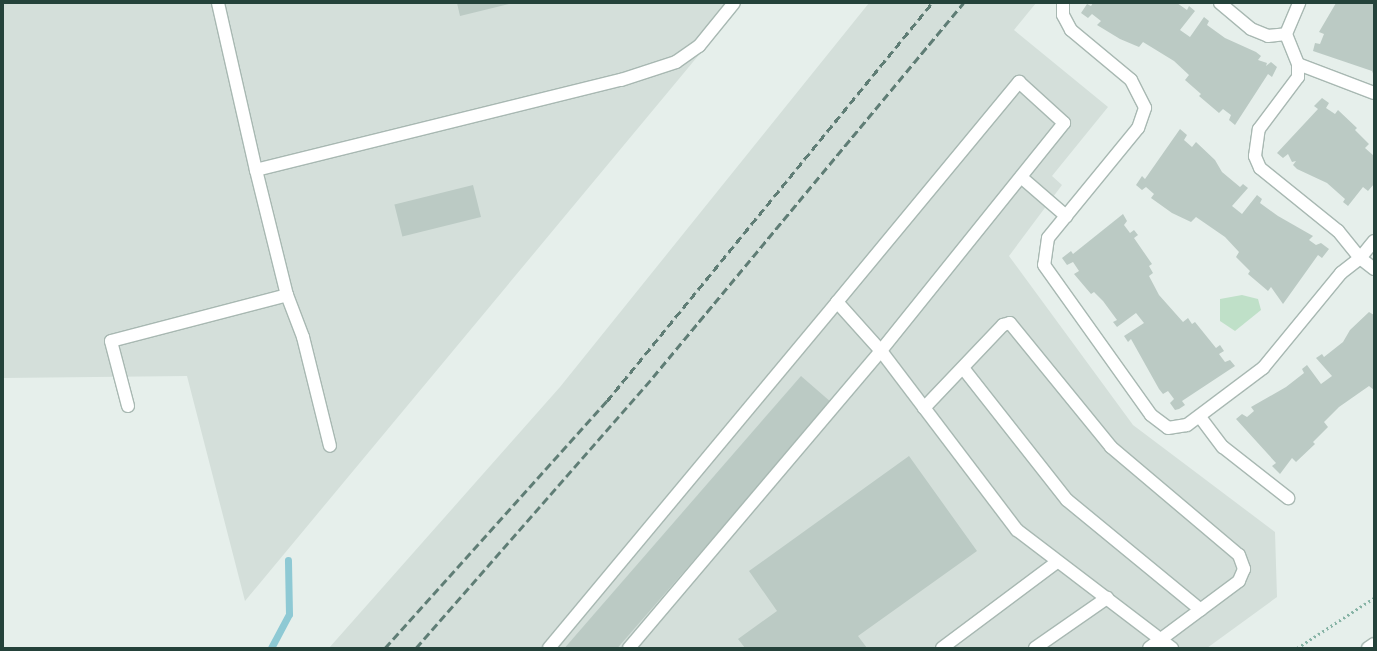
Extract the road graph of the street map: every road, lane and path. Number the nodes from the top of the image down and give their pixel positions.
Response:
1 (218, 3) edge
2 (734, 3) edge
3 (1063, 3) edge
4 (1220, 3) edge
5 (1299, 3) edge
6 (1286, 34) junction
7 (1298, 64) junction
8 (1374, 94) edge
9 (256, 170) junction
10 (1021, 177) junction
11 (1066, 216) junction
12 (1374, 241) edge
13 (1360, 258) junction
14 (1374, 269) edge
15 (287, 296) junction
16 (837, 302) junction
17 (881, 351) junction
18 (963, 368) junction
19 (128, 406) dead end
20 (924, 408) junction
21 (1200, 416) junction
22 (330, 446) dead end
23 (1288, 498) dead end
24 (1057, 562) junction
25 (1107, 598) junction
26 (1374, 598) edge
27 (1201, 610) junction
28 (1161, 640) junction
29 (1374, 644) edge
30 (549, 648) edge
31 (628, 648) edge
32 (942, 648) edge
33 (1035, 648) edge
34 (1150, 648) edge
35 (1172, 648) edge
36 (1297, 648) edge
37 (1368, 648) edge

1 - 9 main road
2 - 9 main road
3 - 11 main road
4 - 6 main road
5 - 6 main road
6 - 7 main road
7 - 8 main road
7 - 13 main road
9 - 15 main road
10 - 11 main road
10 - 16 main road
10 - 17 main road
11 - 21 main road
12 - 13 main road
13 - 14 main road
13 - 21 main road
15 - 19 main road
15 - 22 main road
16 - 17 main road
16 - 30 main road
17 - 20 main road
17 - 31 main road
18 - 20 main road
18 - 27 main road
18 - 27 main road
20 - 24 main road
21 - 23 main road
24 - 25 main road
24 - 32 main road
25 - 28 main road
25 - 33 main road
26 - 36 path
27 - 28 main road
28 - 34 main road
28 - 35 main road
29 - 37 main road

